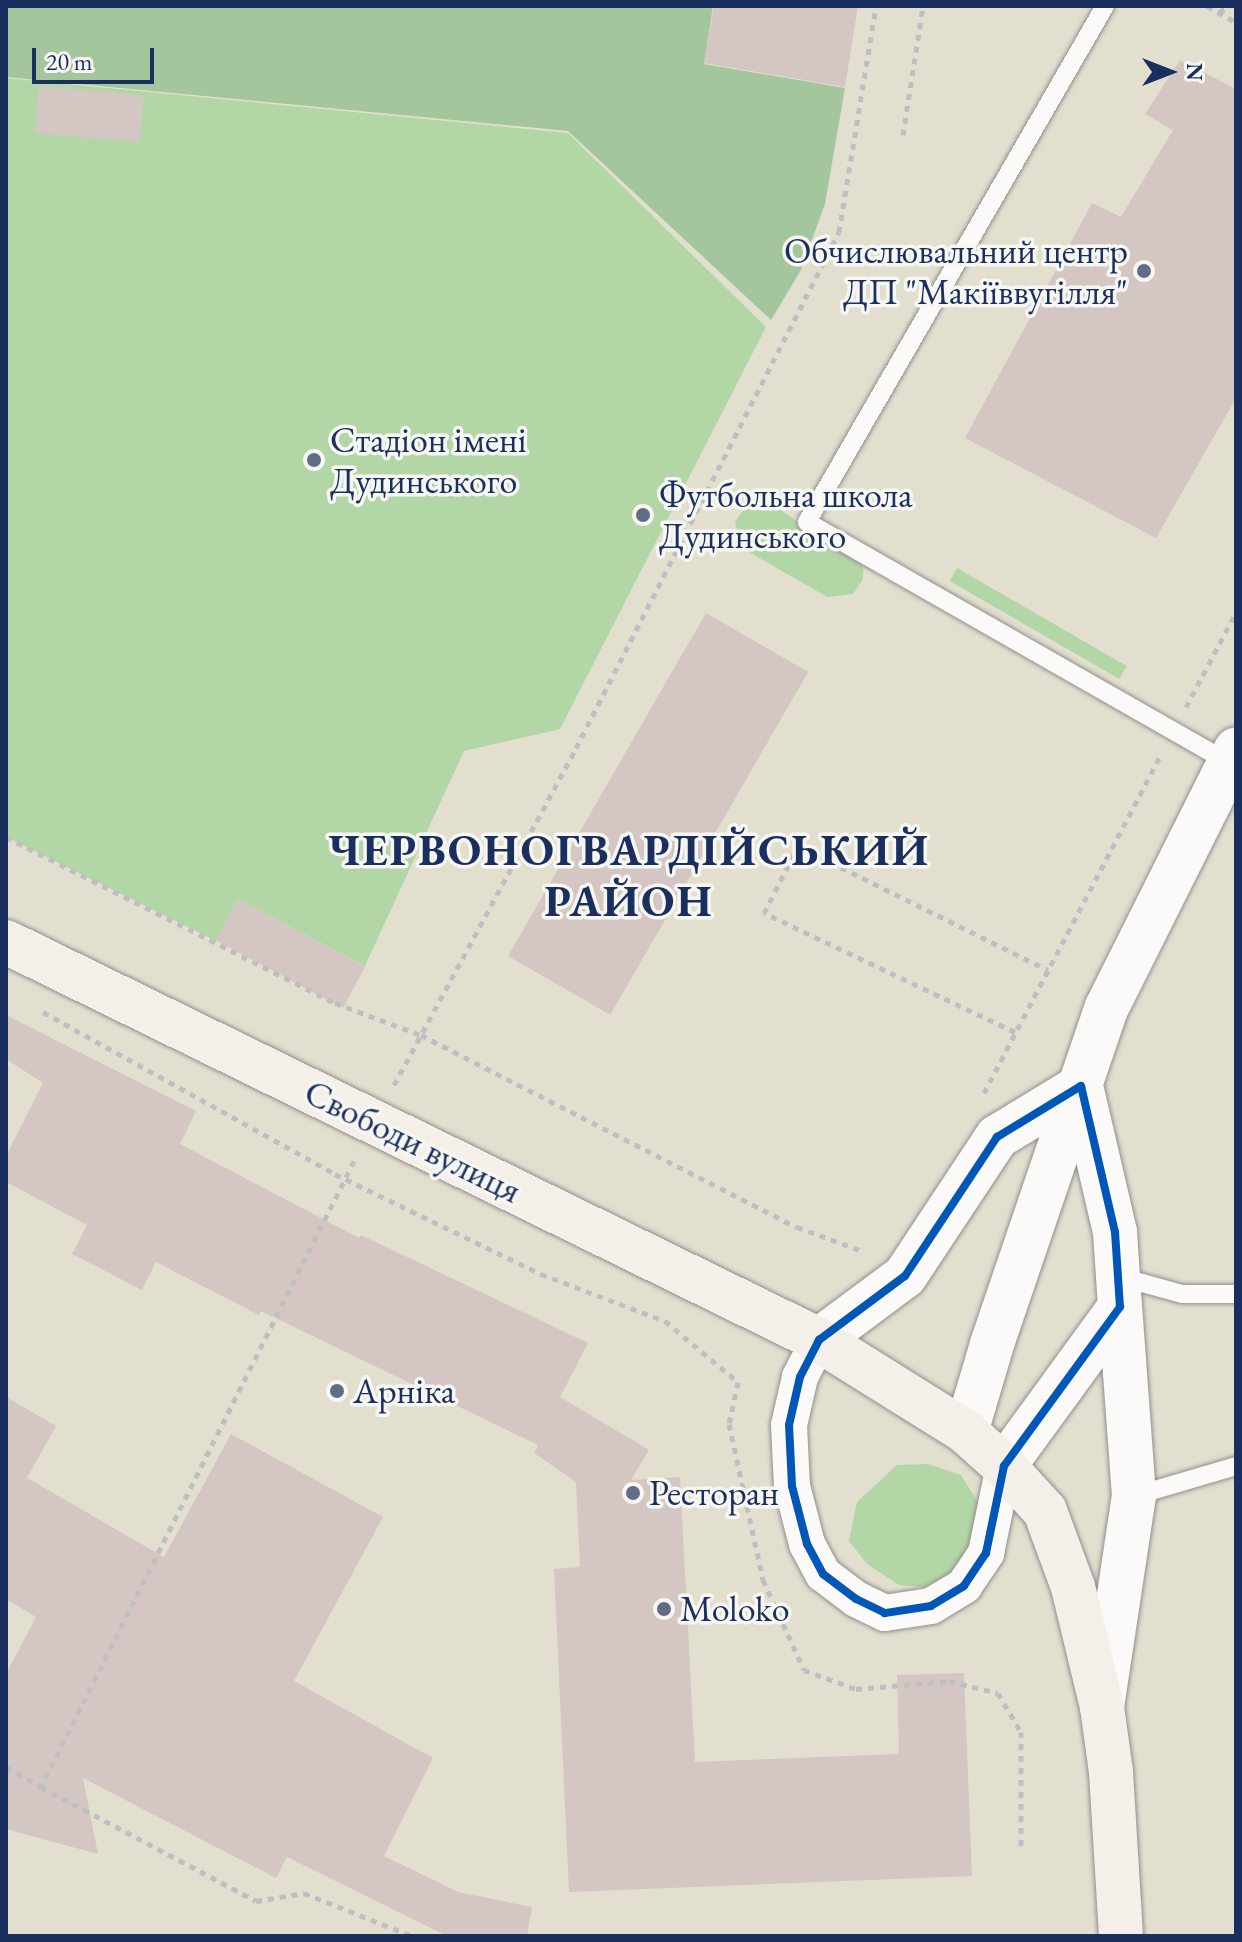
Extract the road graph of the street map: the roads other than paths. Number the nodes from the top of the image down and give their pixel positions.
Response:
1 (1105, 6) edge
2 (1234, 759) edge
3 (6, 942) edge
4 (1081, 1086) junction
5 (1118, 1291) junction
6 (1236, 1294) edge
7 (819, 1340) junction
8 (966, 1432) junction
9 (1004, 1466) junction
10 (1236, 1466) edge
11 (1134, 1496) junction
12 (1102, 1707) junction
13 (1121, 1936) edge

1 - 2 lane
2 - 4 street
3 - 7 main road, Свободи вулиця
4 - 5 street
4 - 7 street
4 - 8 street
5 - 6 lane
5 - 9 street
5 - 11 street
7 - 8 main road
7 - 9 street
8 - 9 main road
9 - 12 main road
10 - 11 lane
11 - 12 street
12 - 13 main road

